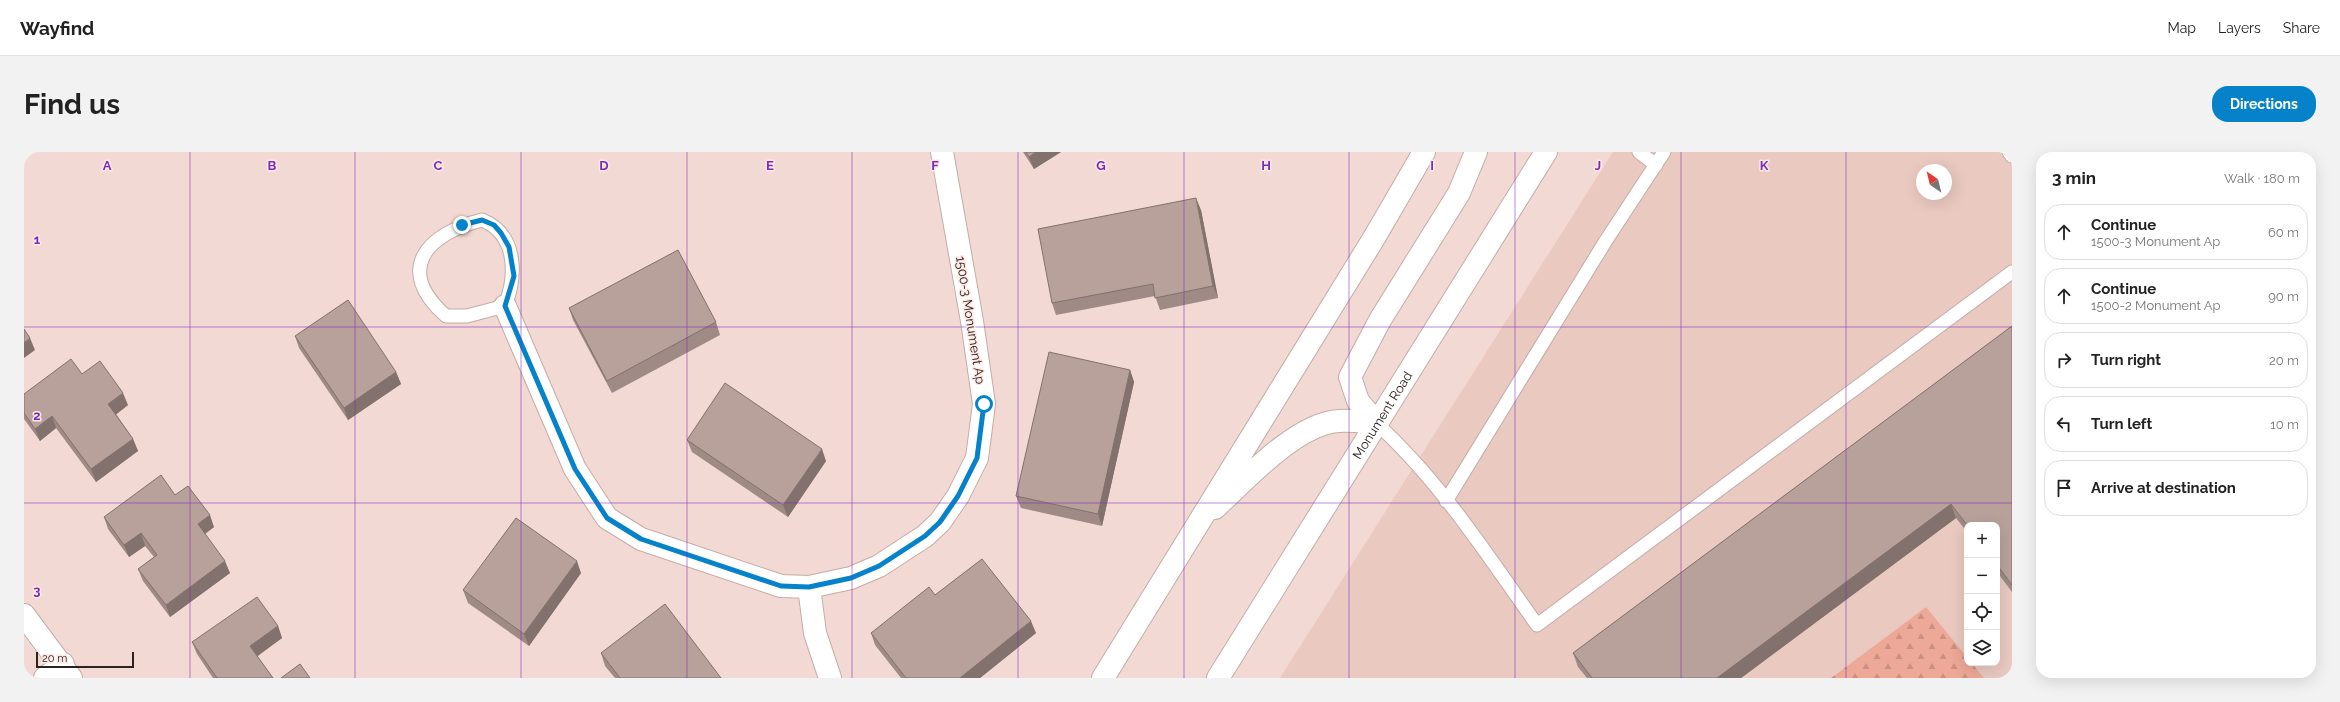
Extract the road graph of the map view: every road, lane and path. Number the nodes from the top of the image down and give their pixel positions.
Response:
1 (942, 152) edge
2 (1424, 152) edge
3 (1476, 152) edge
4 (1546, 152) edge
5 (1638, 152) edge
6 (1664, 152) edge
7 (2009, 152) edge
8 (2012, 156) edge
9 (1656, 165) junction
10 (2012, 272) edge
11 (505, 306) junction
12 (1376, 423) junction
13 (1446, 501) junction
14 (1196, 526) junction
15 (809, 587) junction
16 (24, 615) edge
17 (67, 671) edge
18 (45, 678) edge
19 (830, 678) edge
20 (1103, 678) edge
21 (1218, 678) edge

1 - 15 main road, 1500-3 Monument Ap
2 - 14 main road
3 - 12 main road
4 - 12 main road, Monument Road
5 - 9 lane
6 - 9 lane
7 - 8 lane
9 - 13 lane
10 - 13 lane
11 - 11 lane
11 - 15 main road, 1500-3 Monument Ap
12 - 13 lane
12 - 14 main road
12 - 21 main road, Monument Road
14 - 20 main road
15 - 19 main road
16 - 17 main road
17 - 18 main road

